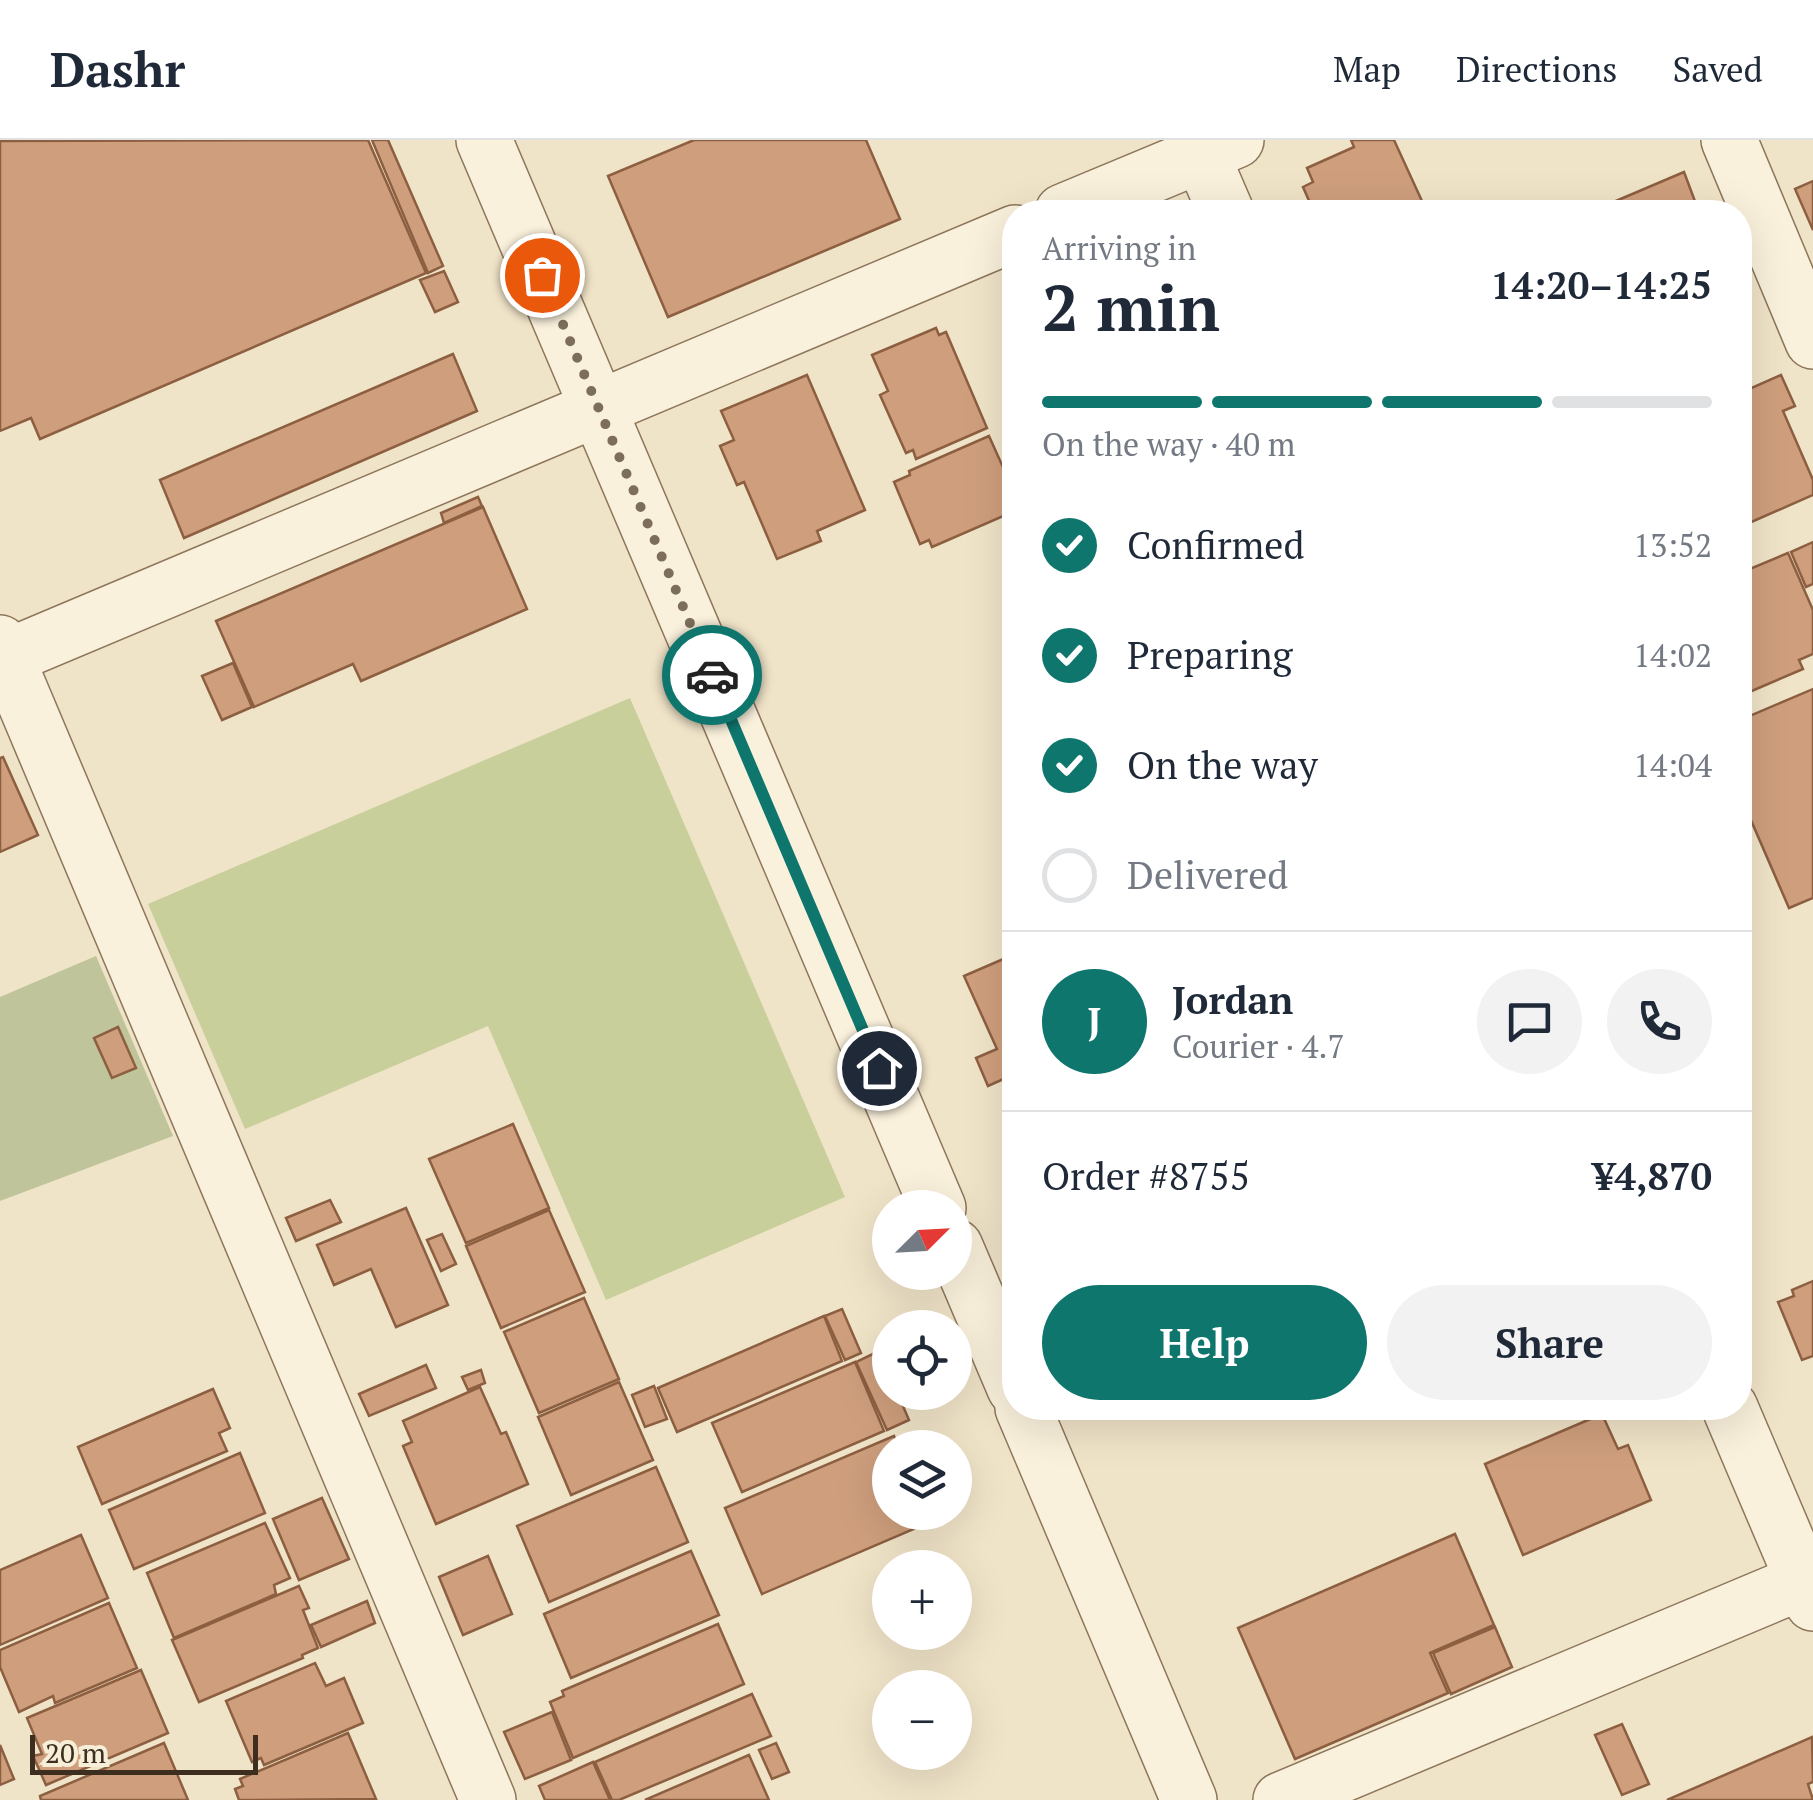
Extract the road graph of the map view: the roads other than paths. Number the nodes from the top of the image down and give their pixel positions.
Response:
1 (484, 140) edge
2 (1729, 140) edge
3 (1211, 145) edge
4 (1090, 200) edge
5 (1223, 200) edge
6 (1002, 239) edge
7 (1813, 340) edge
8 (599, 410) junction
9 (2, 654) edge
10 (930, 1190) edge
11 (972, 1286) edge
12 (1002, 1357) edge
13 (1029, 1420) edge
14 (1735, 1420) edge
15 (1810, 1587) edge
16 (488, 1800) edge
17 (1189, 1800) edge
18 (1281, 1800) edge

1 - 8 street
2 - 7 street
3 - 4 street
3 - 5 street
6 - 8 street
8 - 9 street
8 - 10 street
9 - 16 street
11 - 12 street
13 - 17 street
14 - 15 street
15 - 18 street

